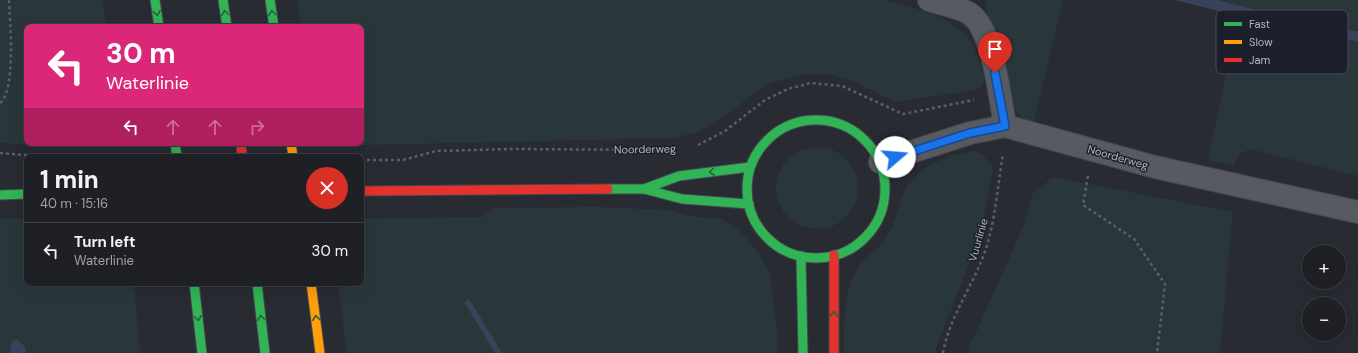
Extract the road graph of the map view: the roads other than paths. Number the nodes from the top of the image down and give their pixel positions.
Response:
1 (155, 0) edge
2 (223, 0) edge
3 (270, 0) edge
4 (929, 0) edge
5 (159, 24) edge
6 (227, 24) edge
7 (274, 24) edge
8 (1005, 126) junction
9 (880, 162) junction
10 (750, 167) junction
11 (644, 189) junction
12 (364, 191) edge
13 (24, 194) edge
14 (0, 195) edge
15 (748, 204) junction
16 (1358, 212) edge
17 (834, 255) junction
18 (801, 256) junction
19 (188, 286) edge
20 (194, 286) edge
21 (257, 286) edge
22 (312, 286) edge
23 (188, 314) dead end
24 (202, 353) edge
25 (265, 353) edge
26 (320, 353) edge
27 (803, 353) edge
28 (834, 353) edge

1 -> 5 main road
6 -> 2 main road
7 -> 3 main road
4 - 8 street
8 - 9 street, Noorderweg
8 - 16 street, Noorderweg
9 - 10 main road
9 - 17 main road
10 -> 11 main road
10 - 15 main road
11 - 12 main road
11 - 15 main road
13 - 14 main road
15 - 18 main road
17 - 18 main road
28 -> 17 main road
18 - 27 main road
19 - 23 main road
20 -> 24 main road
25 -> 21 main road
26 -> 22 main road

